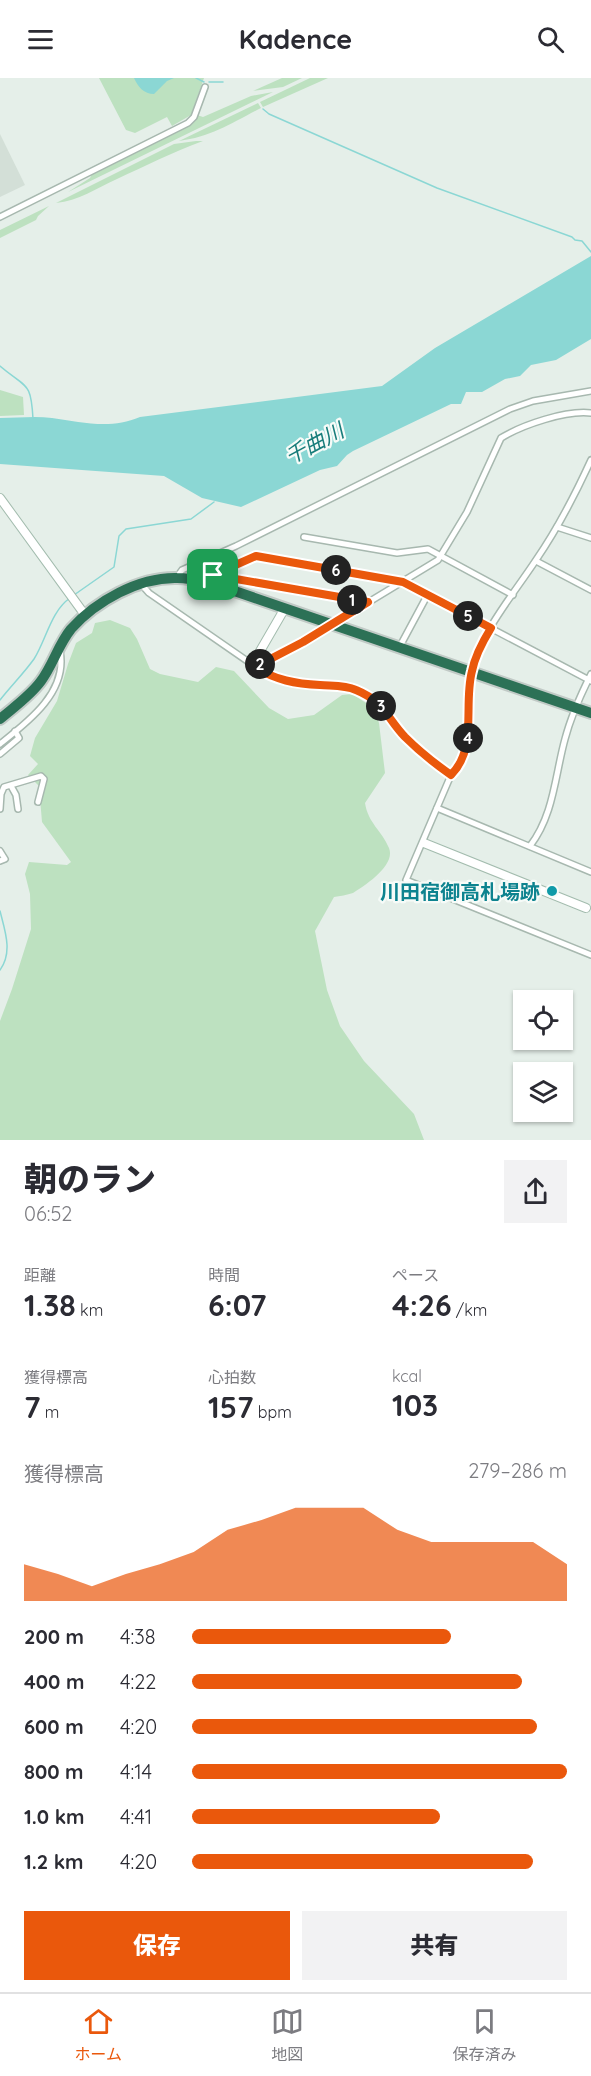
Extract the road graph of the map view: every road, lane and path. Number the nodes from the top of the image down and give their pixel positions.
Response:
1 (205, 87) dead end
2 (0, 217) edge
3 (591, 391) edge
4 (591, 413) edge
5 (591, 460) edge
6 (0, 498) edge
7 (557, 527) junction
8 (304, 537) dead end
9 (591, 538) edge
10 (441, 556) junction
11 (536, 561) junction
12 (213, 575) junction
13 (176, 578) junction
14 (188, 579) junction
15 (403, 582) junction
16 (144, 588) junction
17 (591, 590) edge
18 (428, 594) junction
19 (513, 595) junction
20 (368, 602) junction
21 (285, 608) junction
22 (83, 612) junction
23 (332, 624) junction
24 (491, 628) junction
25 (59, 647) junction
26 (399, 648) junction
27 (253, 666) junction
28 (471, 672) junction
29 (590, 678) edge
30 (574, 707) junction
31 (591, 713) edge
32 (0, 719) edge
33 (15, 731) junction
34 (0, 744) edge
35 (0, 753) edge
36 (451, 775) junction
37 (11, 786) junction
38 (38, 802) dead end
39 (437, 808) junction
40 (0, 809) edge
41 (18, 809) dead end
42 (424, 843) junction
43 (530, 846) junction
44 (0, 851) edge
45 (0, 861) edge
46 (591, 872) edge
47 (589, 909) edge
48 (591, 955) edge

1 - 2 street
3 - 13 street
4 - 10 street
5 - 7 street
6 - 22 street
7 - 9 street
7 - 11 street
8 - 10 street
10 - 15 street
10 - 19 street
11 - 17 street
11 - 19 street
12 - 14 street
12 - 15 street
12 - 20 street
13 - 14 highway
13 - 16 highway
14 - 21 highway
15 - 18 street
15 - 20 street
16 - 22 highway
16 - 27 street
18 - 24 street
18 - 26 street
19 - 24 street
20 - 23 street
21 - 23 highway
21 - 27 street
22 - 25 highway
23 - 26 highway
23 - 27 street
24 - 28 street
24 - 29 street
25 - 32 highway
25 - 33 street
26 - 28 highway
27 - 36 street
28 - 30 highway
28 - 36 street
29 - 30 street
30 - 31 highway
30 - 43 street
33 - 34 street
33 - 35 street
36 - 39 street
37 - 38 street
37 - 40 street
37 - 41 street
39 - 42 street
39 - 43 street
42 - 47 street
42 - 48 street
43 - 46 street
44 - 45 street

